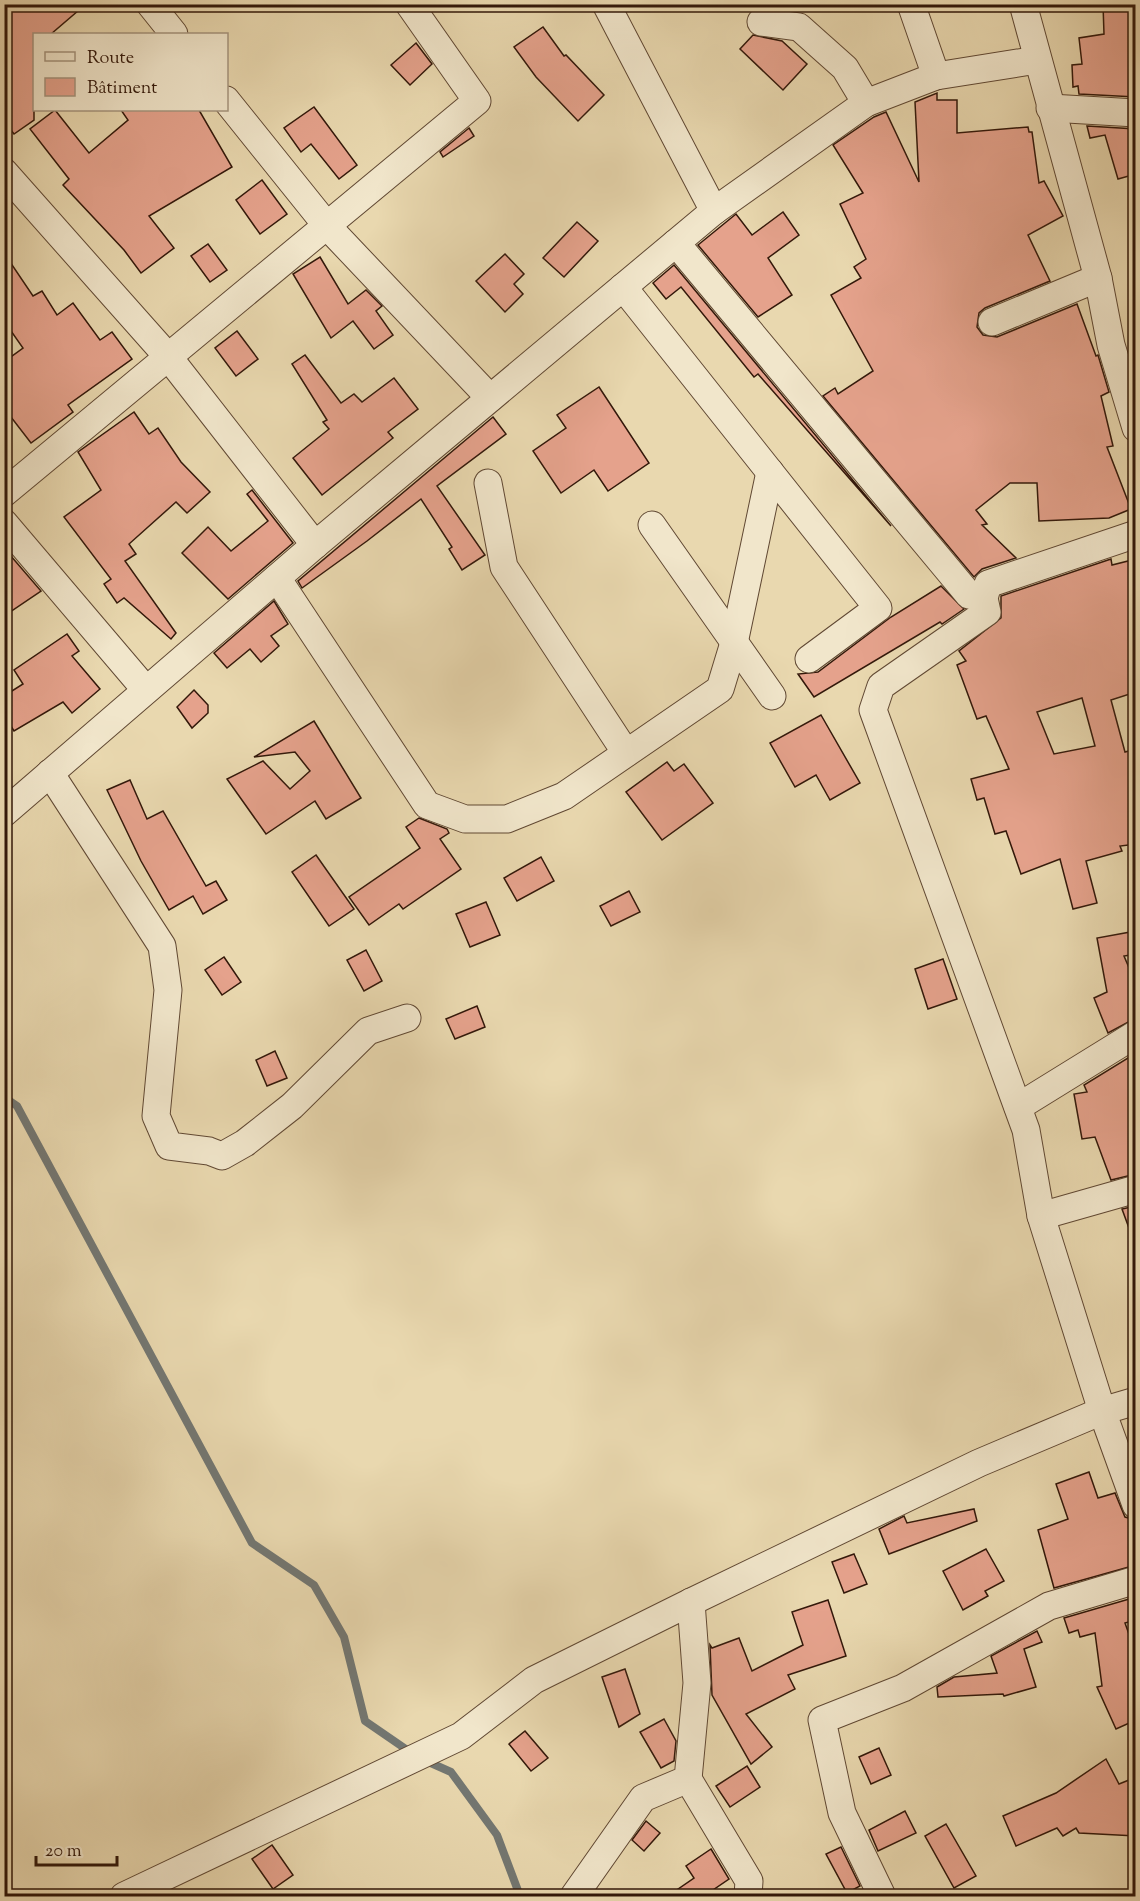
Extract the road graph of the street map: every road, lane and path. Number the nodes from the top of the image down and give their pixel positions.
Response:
1 (150, 4) edge
2 (409, 4) edge
3 (911, 4) edge
4 (1023, 4) edge
5 (607, 5) edge
6 (761, 22) dead end
7 (173, 33) edge
8 (1037, 60) junction
9 (936, 76) junction
10 (228, 102) edge
11 (866, 103) junction
12 (1050, 108) junction
13 (1136, 113) edge
14 (4, 172) edge
15 (714, 211) junction
16 (328, 227) junction
17 (676, 243) junction
18 (1098, 278) junction
19 (623, 287) junction
20 (992, 322) dead end
21 (170, 359) junction
22 (490, 398) junction
23 (1136, 428) edge
24 (770, 472) junction
25 (488, 483) dead end
26 (4, 493) edge
27 (4, 523) edge
28 (652, 525) dead end
29 (1136, 534) edge
30 (315, 545) junction
31 (277, 578) junction
32 (984, 598) junction
33 (734, 643) junction
34 (809, 658) dead end
35 (146, 690) junction
36 (772, 696) dead end
37 (626, 753) junction
38 (50, 774) junction
39 (4, 813) edge
40 (407, 1018) dead end
41 (1136, 1034) edge
42 (1018, 1107) junction
43 (1136, 1188) edge
44 (1041, 1216) junction
45 (1136, 1401) edge
46 (1102, 1411) junction
47 (1136, 1505) edge
48 (1136, 1580) edge
49 (691, 1602) junction
50 (688, 1779) junction
51 (124, 1896) edge
52 (574, 1896) edge
53 (748, 1896) edge
54 (882, 1896) edge

1 - 7 street
2 - 16 street
3 - 9 street
4 - 8 street
5 - 15 street
6 - 11 street
8 - 9 street
8 - 12 street
9 - 11 street
10 - 16 street
11 - 15 street
12 - 13 street
12 - 18 street
14 - 21 street
15 - 17 street
16 - 21 street
16 - 22 street
17 - 19 street
17 - 32 street
18 - 20 street
18 - 23 street
19 - 22 street
19 - 24 street
21 - 26 street
21 - 30 street
22 - 30 street
24 - 33 street
24 - 34 street
25 - 37 street
27 - 35 street
28 - 33 street
29 - 32 street
30 - 31 street
31 - 35 street
31 - 37 street
32 - 42 street
33 - 36 street
33 - 37 street
35 - 38 street
38 - 39 street
38 - 40 street
41 - 42 street
42 - 44 street
43 - 44 street
44 - 46 street
45 - 46 street
46 - 47 street
46 - 49 street
48 - 54 street
49 - 50 street
49 - 51 street
50 - 52 street
50 - 53 street

